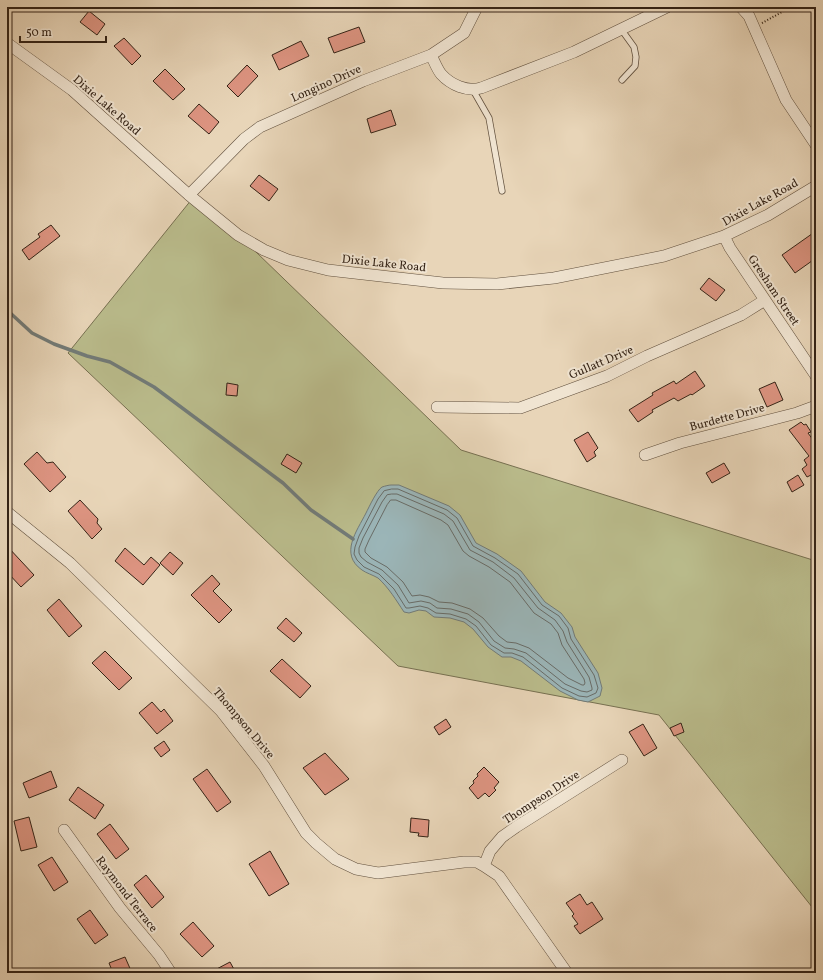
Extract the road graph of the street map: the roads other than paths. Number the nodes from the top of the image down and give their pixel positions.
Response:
1 (477, 7) edge
2 (667, 7) edge
3 (741, 7) edge
4 (621, 29) junction
5 (7, 43) edge
6 (431, 54) junction
7 (622, 80) dead end
8 (473, 90) junction
9 (816, 145) edge
10 (816, 186) edge
11 (502, 191) dead end
12 (189, 194) junction
13 (724, 236) junction
14 (765, 300) junction
15 (816, 376) edge
16 (816, 406) edge
17 (437, 407) dead end
18 (645, 455) dead end
19 (7, 512) edge
20 (622, 760) dead end
21 (64, 830) dead end
22 (484, 866) junction
23 (170, 973) edge
24 (567, 973) edge

1 - 6 street, Longino Drive
2 - 4 street
3 - 9 street
4 - 7 lane
4 - 8 street
5 - 12 street, Dixie Lake Road
6 - 8 street
6 - 12 street, Longino Drive
8 - 11 lane
10 - 13 street, Dixie Lake Road
12 - 13 street, Dixie Lake Road
13 - 14 street, Gresham Street
14 - 15 street, Gresham Street
14 - 17 street, Gullatt Drive
16 - 18 street, Burdette Drive
19 - 22 street, Thompson Drive
20 - 22 street, Thompson Drive
21 - 23 street, Raymond Terrace
22 - 24 street, Thompson Drive

